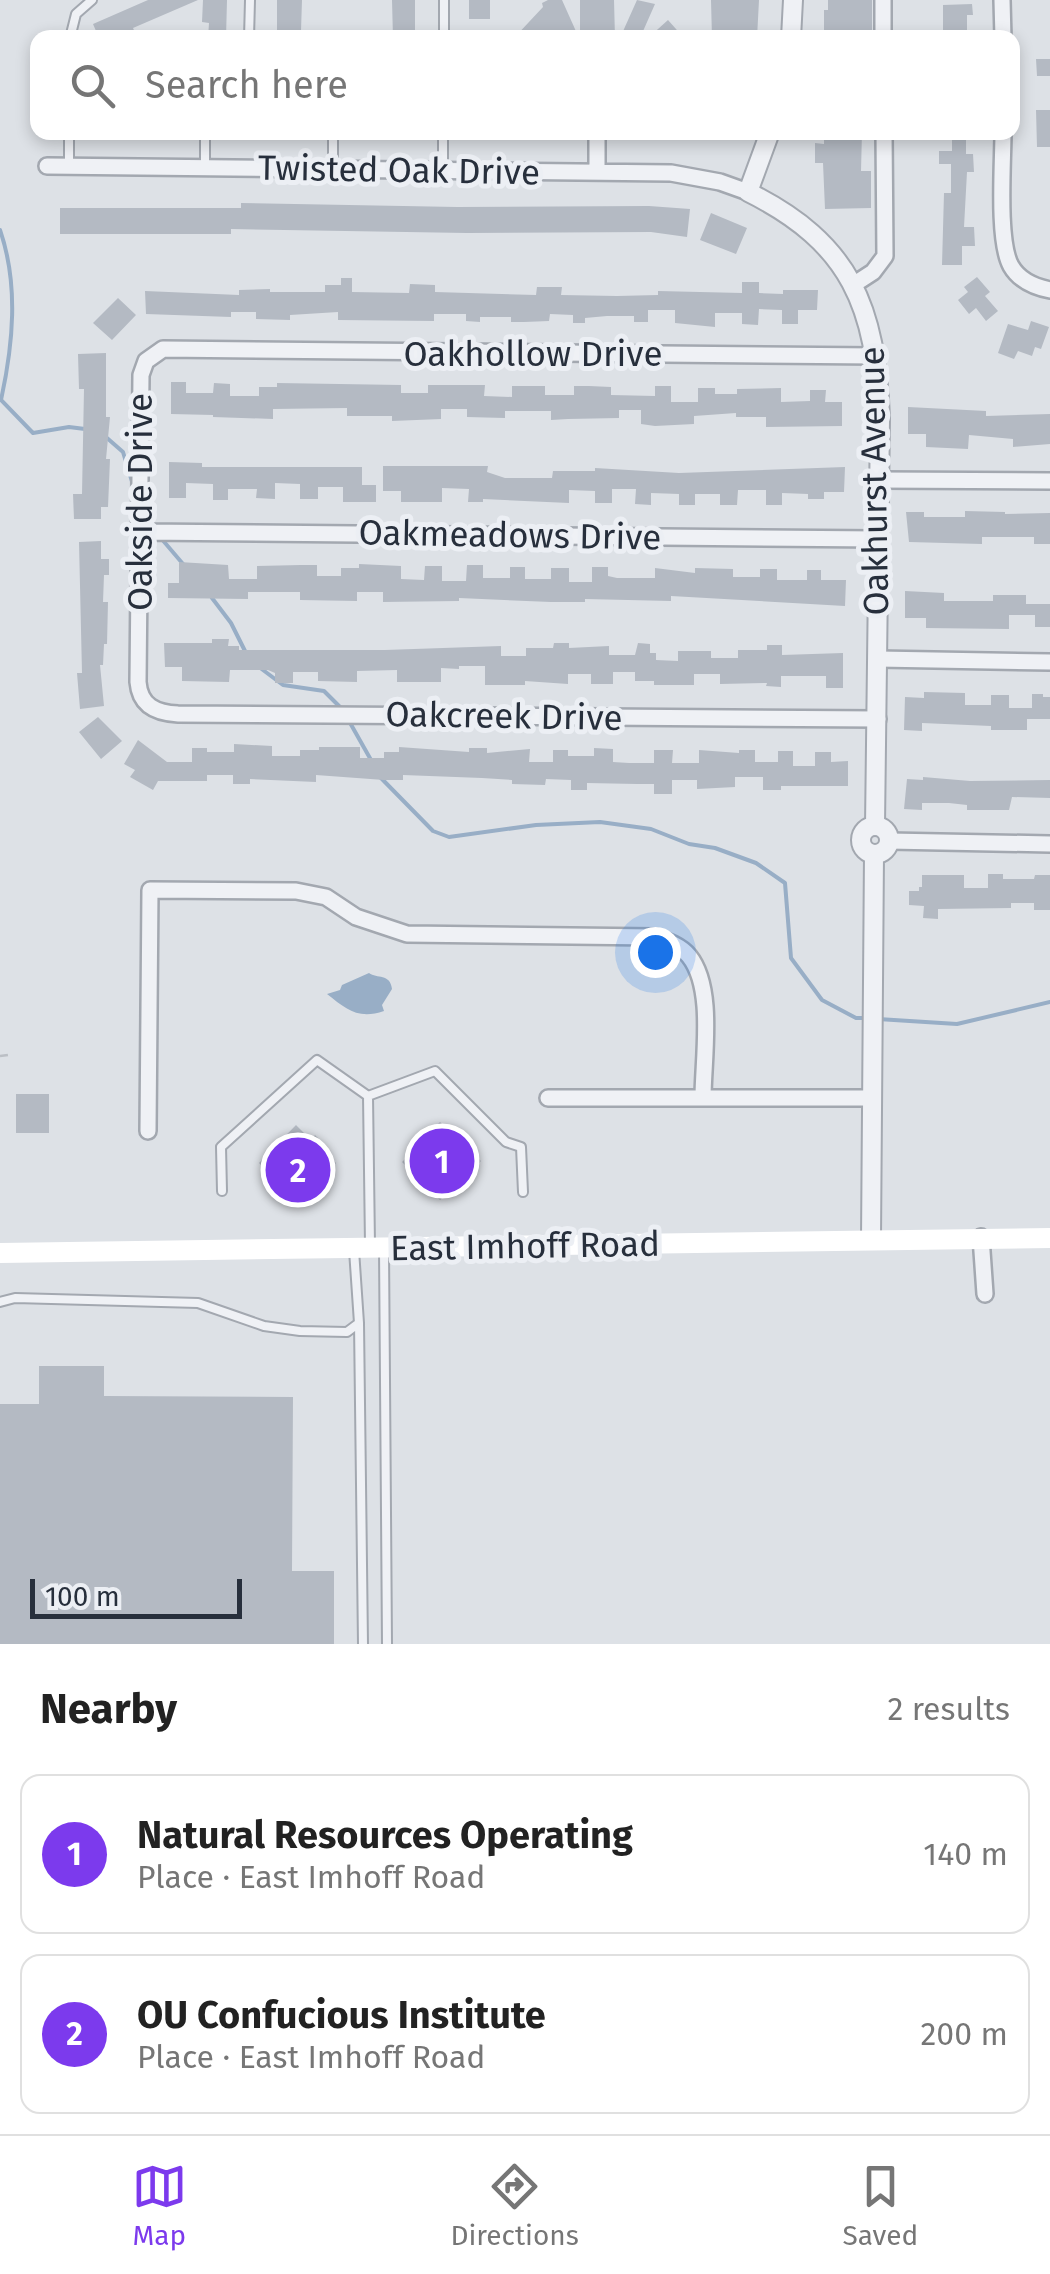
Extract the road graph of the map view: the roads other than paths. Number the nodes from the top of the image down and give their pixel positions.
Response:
1 (92, 0) edge
2 (250, 0) edge
3 (444, 0) edge
4 (793, 0) edge
5 (883, 0) edge
6 (1002, 0) edge
7 (72, 30) edge
8 (249, 30) edge
9 (444, 30) edge
10 (791, 30) edge
11 (883, 30) edge
12 (1002, 30) edge
13 (69, 140) edge
14 (205, 140) edge
15 (333, 140) edge
16 (443, 140) edge
17 (597, 140) edge
18 (767, 140) edge
19 (884, 140) edge
20 (1003, 140) edge
21 (47, 166) dead end
22 (69, 166) junction
23 (205, 167) junction
24 (332, 169) junction
25 (443, 170) junction
26 (597, 172) junction
27 (748, 192) junction
28 (853, 285) junction
29 (1050, 290) edge
30 (191, 350) joint
31 (876, 356) junction
32 (879, 480) junction
33 (1050, 482) edge
34 (142, 530) junction
35 (878, 539) junction
36 (878, 659) junction
37 (1050, 662) edge
38 (139, 693) joint
39 (878, 720) junction
40 (1050, 844) edge
41 (882, 848) junction
42 (368, 1096) junction
43 (548, 1098) dead end
44 (703, 1098) junction
45 (872, 1098) junction
46 (148, 1131) dead end
47 (222, 1191) dead end
48 (522, 1192) dead end
49 (981, 1237) junction
50 (1050, 1238) edge
51 (871, 1239) junction
52 (370, 1249) junction
53 (0, 1253) edge
54 (985, 1294) dead end
55 (0, 1302) edge
56 (359, 1323) junction
57 (361, 1514) junction
58 (386, 1514) junction
59 (362, 1644) edge
60 (387, 1644) edge

1 - 7 lane
2 - 8 lane
3 - 9 lane
4 - 10 street
5 - 11 street
6 - 12 street
13 - 22 lane
14 - 23 lane
15 - 24 lane
16 - 25 lane
17 - 26 street
18 - 27 street
19 - 28 street
20 - 29 street
21 - 22 street, Twisted Oak Drive
22 - 23 street, Twisted Oak Drive
23 - 24 street, Twisted Oak Drive
24 - 25 street, Twisted Oak Drive
25 - 26 street, Twisted Oak Drive
26 - 27 street, Twisted Oak Drive
27 - 28 street, Oakhurst Avenue
28 - 31 street, Oakhurst Avenue
30 - 31 street, Oakhollow Drive
30 - 34 street, Oakside Drive
31 - 32 street, Oakhurst Avenue
32 - 33 street
32 - 35 street, Oakhurst Avenue
34 - 35 street, Oakmeadows Drive
34 - 38 street, Oakside Drive
35 - 36 street, Oakhurst Avenue
36 - 37 street
36 - 39 street, Oakhurst Avenue
38 - 39 street, Oakcreek Drive
39 - 41 street, Oakhurst Avenue
40 - 41 street
41 - 45 street
42 - 47 lane
42 - 48 lane
42 - 52 lane
43 - 44 street
44 - 45 street
44 - 46 street
45 - 51 street
49 - 50 main road, East Imhoff Road
49 - 51 main road, East Imhoff Road
49 - 54 street
51 - 52 main road, East Imhoff Road
52 - 53 main road, East Imhoff Road
52 - 56 lane
52 - 58 lane
55 - 56 lane
56 - 57 lane
57 - 58 lane
57 - 59 lane
58 - 60 lane

